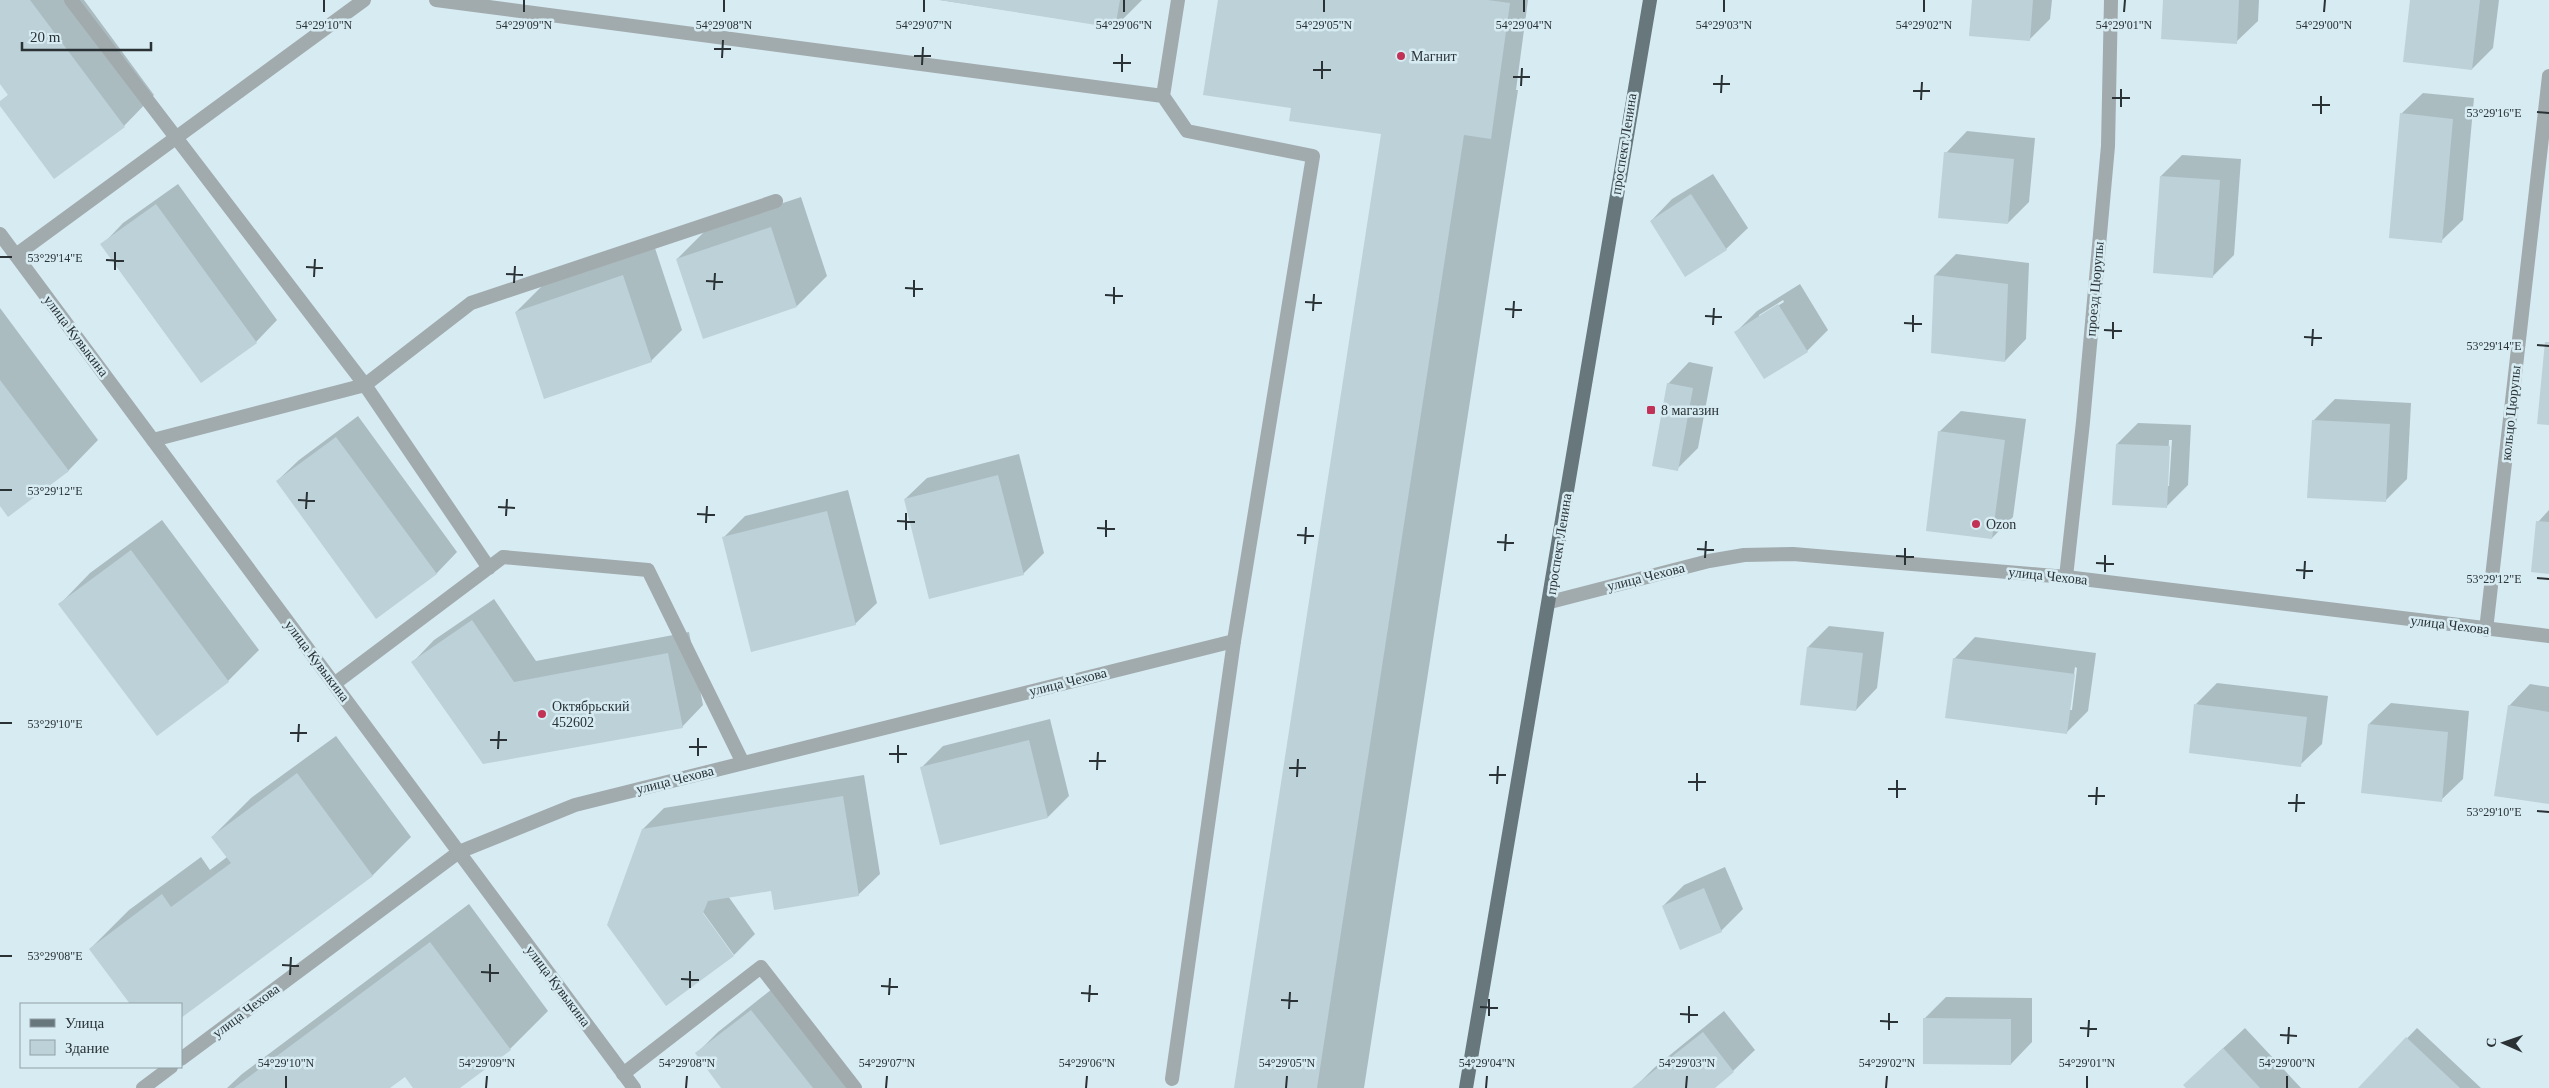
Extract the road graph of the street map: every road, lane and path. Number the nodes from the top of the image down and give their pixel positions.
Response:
1 (72, 0) edge
2 (364, 0) edge
3 (436, 0) edge
4 (1178, 0) edge
5 (1650, 0) edge
6 (2111, 0) edge
7 (2549, 76) edge
8 (1163, 96) junction
9 (177, 138) junction
10 (776, 201) dead end
11 (0, 234) edge
12 (16, 255) junction
13 (365, 384) junction
14 (153, 440) junction
15 (489, 568) junction
16 (2066, 577) junction
17 (1550, 602) junction
18 (2486, 630) junction
19 (2549, 636) edge
20 (1234, 641) junction
21 (334, 684) junction
22 (743, 763) junction
23 (459, 852) junction
24 (182, 1058) edge
25 (170, 1068) edge
26 (623, 1074) junction
27 (1172, 1079) dead end
28 (143, 1088) edge
29 (634, 1088) edge
30 (855, 1088) edge
31 (1466, 1088) edge

1 - 9 street
2 - 9 street
3 - 8 street
4 - 8 street
5 - 17 main road, проспект Ленина
6 - 16 street, проезд Цюрупы
7 - 18 street, кольцо Цюрупы
8 - 20 street
9 - 12 street
9 - 13 street
10 - 13 street
11 - 12 street, улица Кувыкина
12 - 14 street, улица Кувыкина
13 - 14 street
13 - 15 street
14 - 21 street, улица Кувыкина
15 - 21 street
15 - 22 street
16 - 17 street, улица Чехова
16 - 18 street, улица Чехова
17 - 31 main road, проспект Ленина
18 - 19 street, улица Чехова
20 - 22 street, улица Чехова
20 - 27 street
21 - 23 street, улица Кувыкина
22 - 23 street, улица Чехова
23 - 24 street, улица Чехова
23 - 26 street, улица Кувыкина
25 - 28 street
26 - 29 street, улица Кувыкина
26 - 30 street

